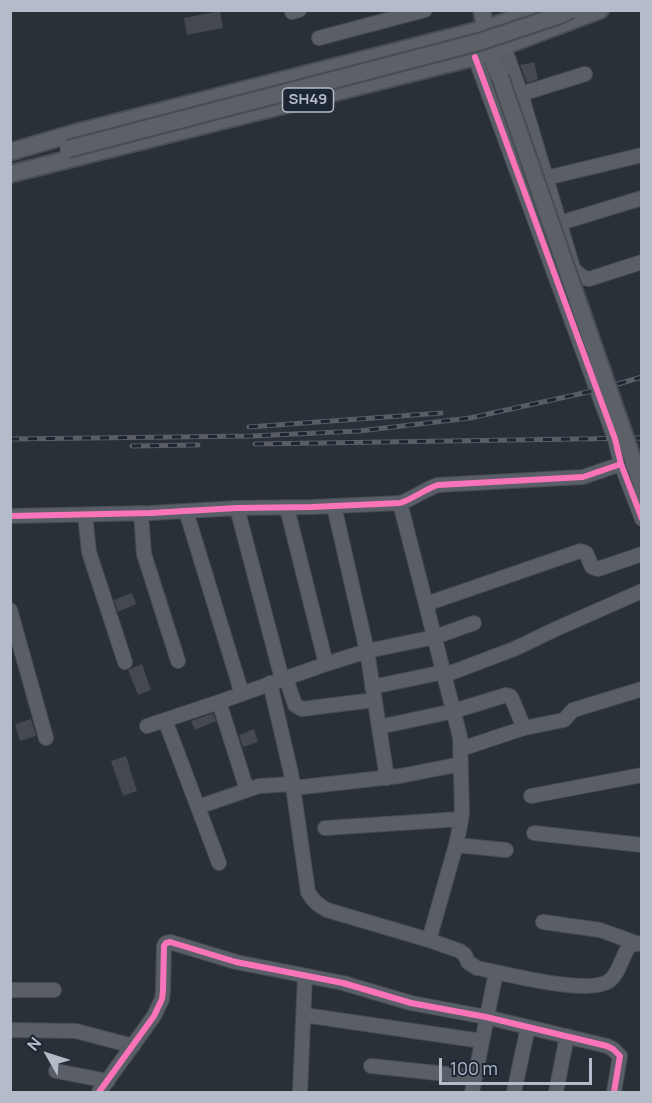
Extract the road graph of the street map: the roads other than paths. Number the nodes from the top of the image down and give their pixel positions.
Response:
1 (425, 10) edge
2 (538, 10) edge
3 (571, 10) edge
4 (600, 10) edge
5 (481, 17) edge
6 (319, 38) dead end
7 (489, 52) junction
8 (585, 74) dead end
9 (521, 94) junction
10 (10, 152) edge
11 (642, 155) edge
12 (10, 165) edge
13 (10, 174) edge
14 (546, 178) junction
15 (642, 198) edge
16 (560, 223) junction
17 (642, 262) edge
18 (621, 464) junction
19 (642, 486) edge
20 (400, 503) junction
21 (334, 506) junction
22 (237, 508) junction
23 (287, 508) junction
24 (186, 511) junction
25 (141, 513) junction
26 (85, 514) junction
27 (10, 516) edge
28 (642, 519) edge
29 (642, 554) edge
30 (642, 591) edge
31 (426, 604) junction
32 (10, 610) edge
33 (474, 623) dead end
34 (435, 637) junction
35 (367, 651) junction
36 (177, 661) dead end
37 (125, 662) dead end
38 (326, 664) junction
39 (444, 674) junction
40 (279, 680) junction
41 (642, 689) edge
42 (373, 693) junction
43 (242, 694) junction
44 (219, 702) junction
45 (454, 711) junction
46 (165, 720) junction
47 (147, 726) dead end
48 (379, 727) junction
49 (524, 728) junction
50 (46, 738) dead end
51 (461, 749) junction
52 (461, 764) junction
53 (642, 775) edge
54 (387, 778) junction
55 (292, 786) junction
56 (247, 790) junction
57 (531, 796) dead end
58 (198, 807) junction
59 (461, 819) junction
60 (325, 828) dead end
61 (534, 833) dead end
62 (456, 845) junction
63 (642, 845) edge
64 (506, 850) dead end
65 (219, 862) dead end
66 (543, 922) dead end
67 (429, 940) junction
68 (639, 943) edge
69 (496, 972) junction
70 (305, 976) junction
71 (10, 990) edge
72 (54, 990) dead end
73 (488, 1010) junction
74 (304, 1015) junction
75 (528, 1027) junction
76 (10, 1030) edge
77 (567, 1036) junction
78 (482, 1041) junction
79 (133, 1046) junction
80 (371, 1066) dead end
81 (56, 1071) dead end
82 (475, 1077) junction
83 (108, 1081) junction
84 (99, 1092) edge
85 (300, 1092) edge
86 (472, 1092) edge
87 (514, 1092) edge
88 (556, 1092) edge
89 (614, 1092) edge

1 - 6 street
2 - 5 main road, SH49
3 - 12 main road, SH49, bridge
4 - 7 main road, SH49
5 - 7 main road
5 - 10 main road, SH49
7 - 9 street
7 - 13 main road, SH49
7 - 18 street
7 - 19 main road, bridge
8 - 9 street
9 - 14 street
11 - 14 street
14 - 16 street
15 - 16 street
16 - 17 street
18 - 20 street
18 - 28 street
20 - 21 street
20 - 31 street
21 - 23 street
21 - 35 street
22 - 23 street
22 - 24 street
22 - 40 street
23 - 38 street
24 - 25 street
24 - 43 street
25 - 26 street
25 - 36 street
26 - 27 street
26 - 37 street
29 - 31 street
30 - 39 street
31 - 34 street
32 - 50 street
33 - 34 street
34 - 35 street
34 - 39 street
35 - 38 street
35 - 42 street
38 - 40 street
39 - 42 street
39 - 45 street
40 - 42 street
40 - 43 street
40 - 55 street
41 - 49 street
42 - 48 street
43 - 44 street
44 - 46 street
44 - 56 street
45 - 48 street
45 - 49 street
45 - 51 street
46 - 47 street
46 - 58 street
48 - 54 street
49 - 51 street
51 - 52 street
52 - 54 street
52 - 59 street
53 - 57 street
54 - 55 street
55 - 56 street
55 - 67 street
56 - 58 street
58 - 65 street
59 - 60 street
59 - 62 street
61 - 63 street
62 - 64 street
62 - 67 street
66 - 68 street
67 - 69 street
68 - 69 street
69 - 73 street
70 - 73 street
70 - 74 street
70 - 79 street
71 - 72 street
73 - 75 street
73 - 78 street
74 - 78 street
74 - 85 street
75 - 77 street
75 - 87 street
76 - 79 street
77 - 88 street
77 - 89 street
78 - 82 street
79 - 83 street
80 - 82 street
81 - 83 street
82 - 86 street
83 - 84 street

